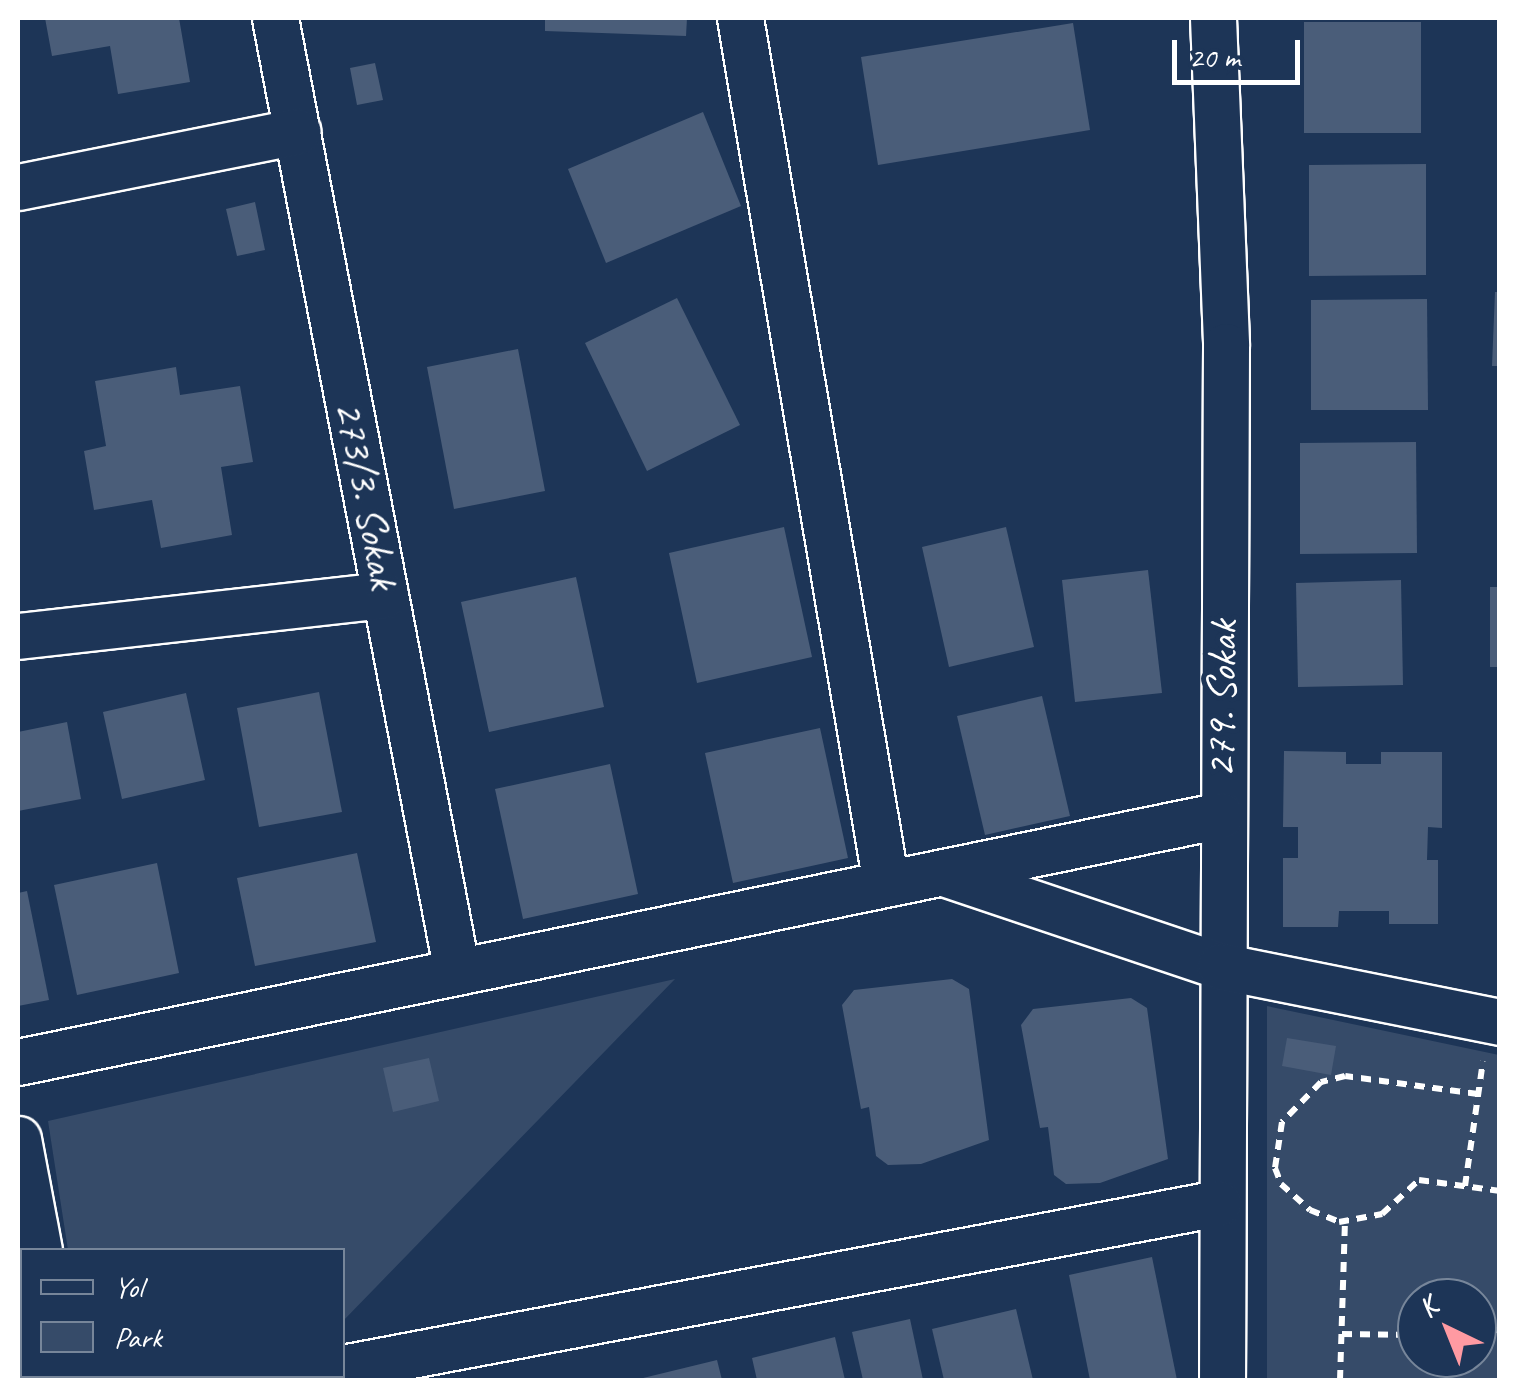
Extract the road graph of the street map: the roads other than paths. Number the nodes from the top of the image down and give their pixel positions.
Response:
1 (275, 18) edge
2 (740, 18) edge
3 (1213, 18) edge
4 (298, 130) junction
5 (18, 188) edge
6 (385, 595) junction
7 (18, 636) edge
8 (1221, 816) junction
9 (942, 872) junction
10 (886, 884) junction
11 (1220, 966) junction
12 (457, 972) junction
13 (1495, 1021) edge
14 (18, 1062) edge
15 (18, 1139) edge
16 (1219, 1203) junction
17 (38, 1248) edge
18 (345, 1367) edge
19 (1222, 1380) edge

1 - 4 street, 273/3. Sokak
2 - 10 street
3 - 8 street, 279. Sokak
4 - 5 street
4 - 6 street, 273/3. Sokak
6 - 7 street
6 - 12 street, 273/3. Sokak
8 - 9 street
8 - 11 street, 279. Sokak
9 - 10 street
9 - 11 street
10 - 12 street
11 - 13 street
11 - 16 street, 279. Sokak
12 - 14 street
15 - 17 street
16 - 18 street
16 - 19 street, 279. Sokak

